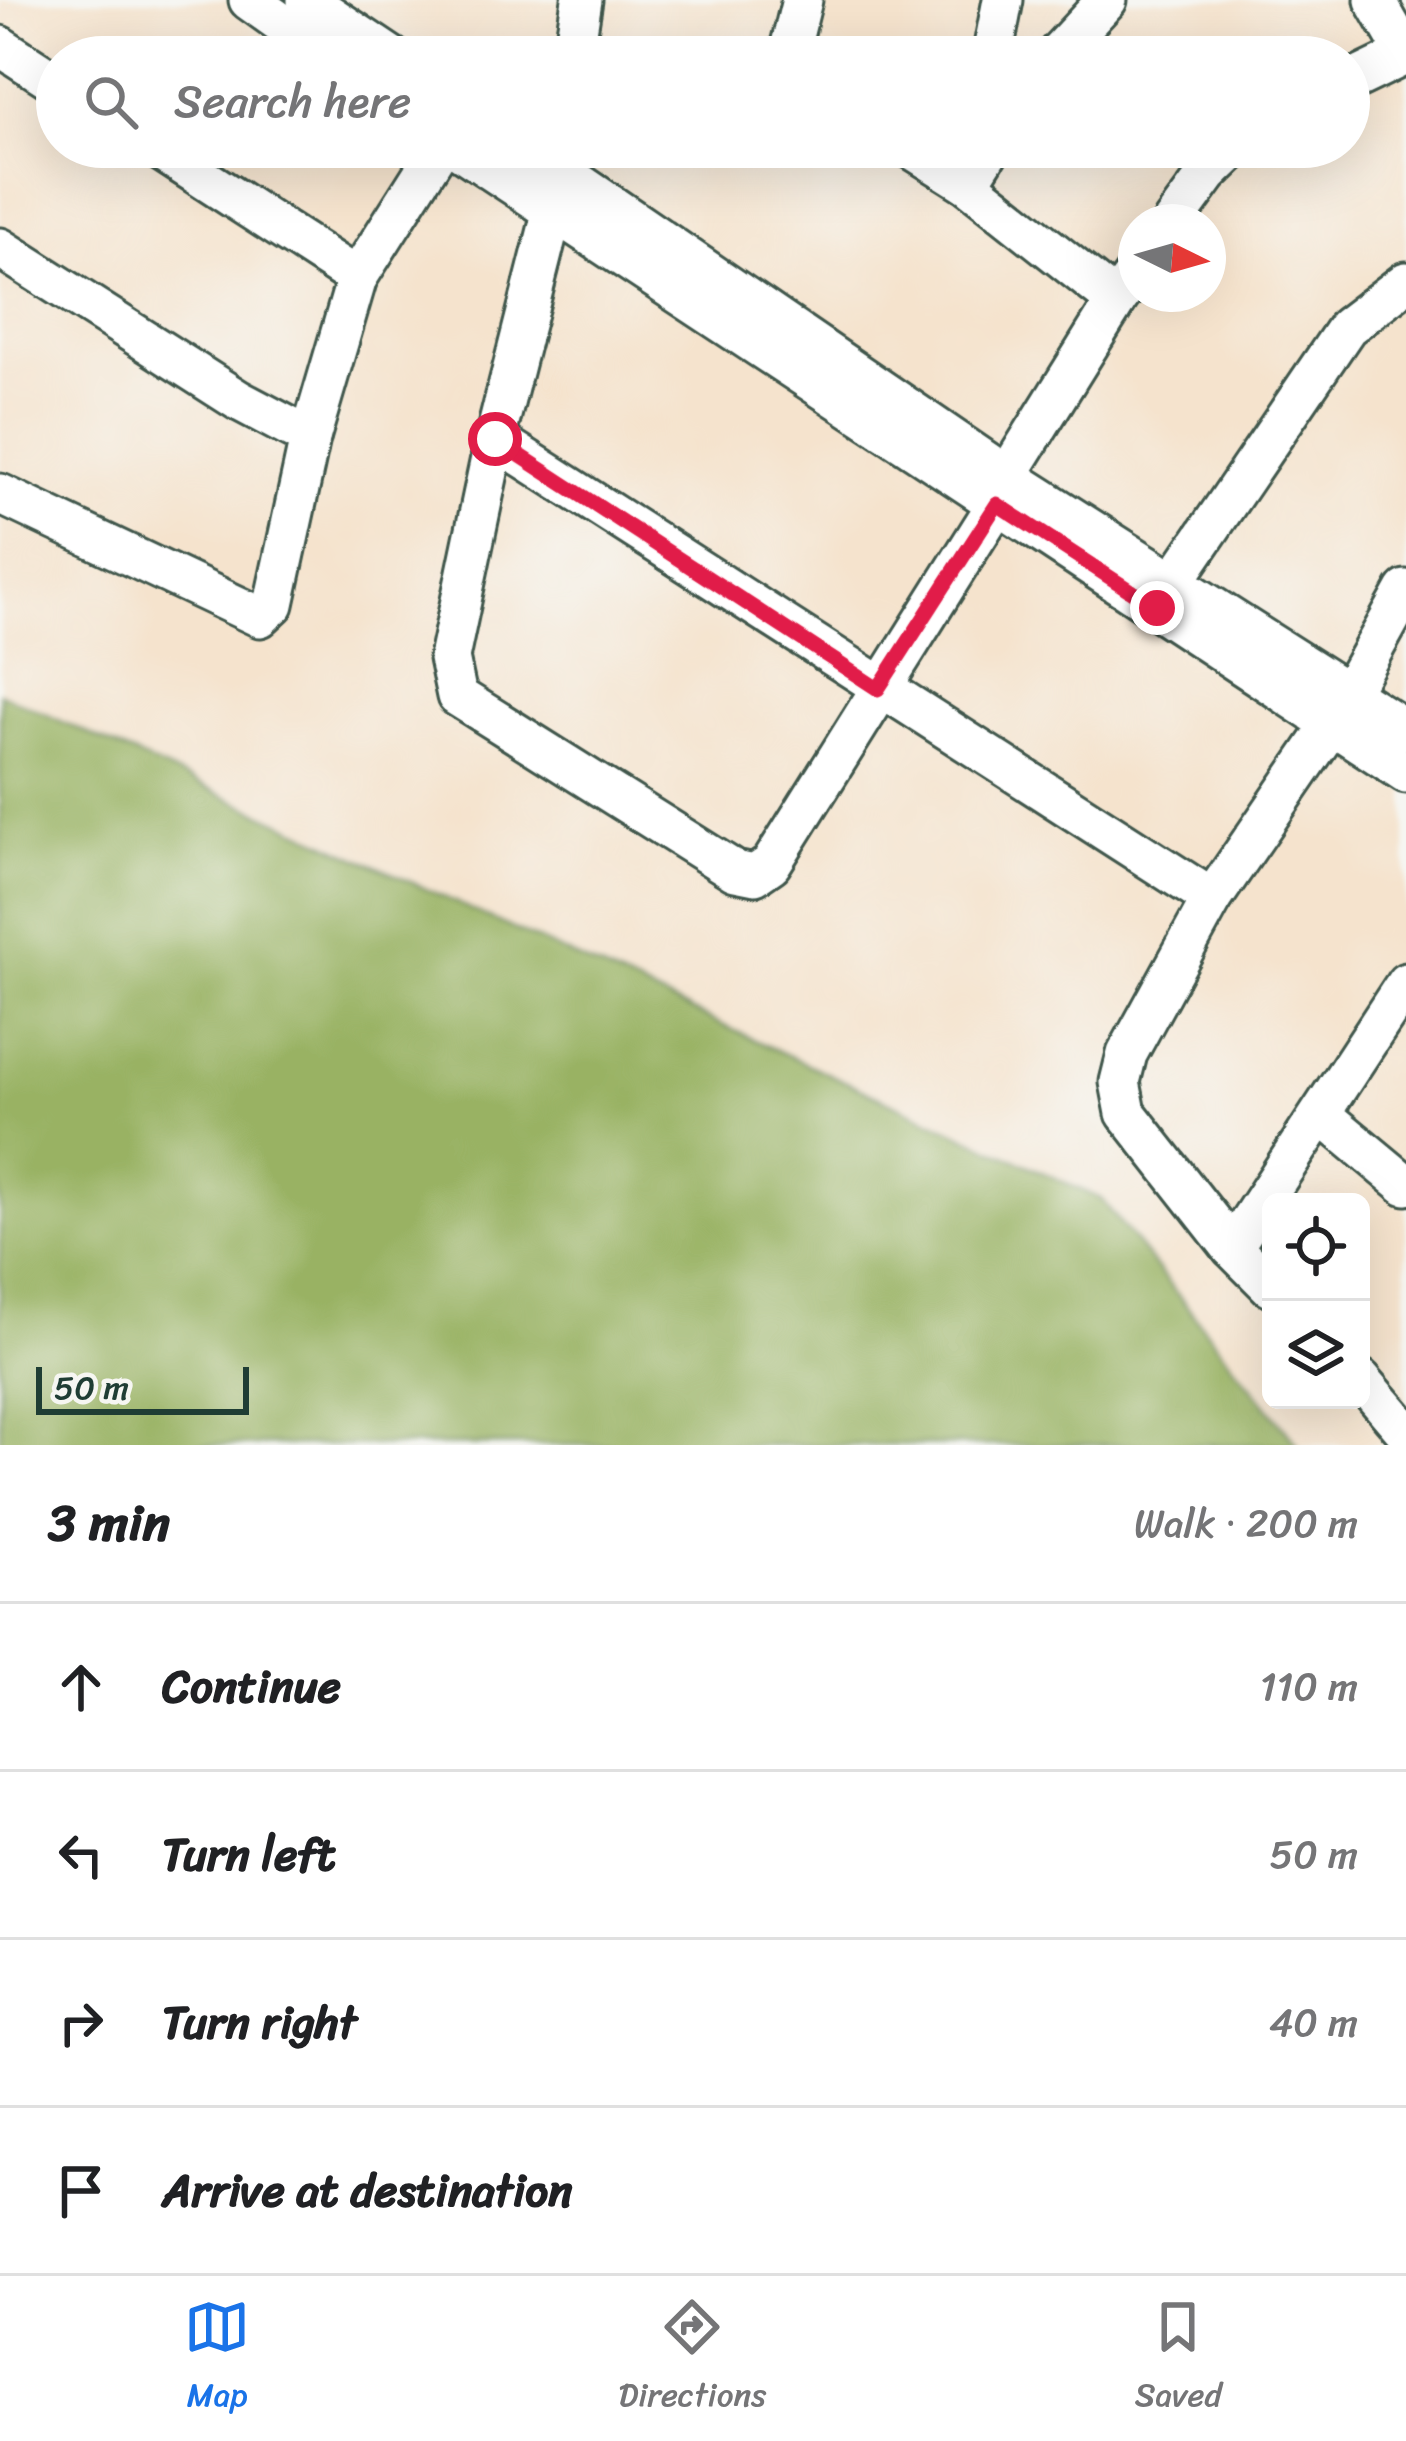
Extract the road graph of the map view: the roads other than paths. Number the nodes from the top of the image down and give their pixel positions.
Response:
1 (249, 0) edge
2 (307, 0) edge
3 (582, 0) edge
4 (802, 0) edge
5 (1003, 0) edge
6 (1107, 0) edge
7 (1375, 0) edge
8 (300, 36) edge
9 (361, 36) edge
10 (576, 36) edge
11 (793, 36) edge
12 (996, 36) edge
13 (1074, 36) edge
14 (0, 46) edge
15 (1405, 54) edge
16 (36, 69) edge
17 (1370, 72) edge
18 (187, 168) edge
19 (427, 168) edge
20 (522, 168) edge
21 (572, 168) edge
22 (975, 168) edge
23 (1213, 168) edge
24 (1186, 204) edge
25 (552, 214) junction
26 (0, 248) edge
27 (357, 278) junction
28 (1118, 281) edge
29 (1406, 282) edge
30 (1118, 300) edge
31 (310, 438) junction
32 (495, 439) junction
33 (1002, 490) junction
34 (0, 494) edge
35 (1175, 580) junction
36 (1406, 590) edge
37 (878, 689) junction
38 (1347, 690) junction
39 (1330, 727) junction
40 (1406, 730) edge
41 (1406, 772) edge
42 (1212, 899) junction
43 (1406, 982) edge
44 (1323, 1116) junction
45 (1406, 1185) edge
46 (1232, 1248) junction
47 (1262, 1278) edge
48 (1370, 1390) edge
49 (1406, 1432) edge

1 - 8 street
2 - 9 street
3 - 10 street
4 - 11 street
5 - 12 street
6 - 13 street
7 - 15 street
14 - 16 street
15 - 17 street
18 - 27 street
19 - 27 street
20 - 25 street
21 - 33 street
22 - 28 street
23 - 24 street
25 - 32 street
25 - 33 street
26 - 31 street
27 - 31 street
29 - 35 street
30 - 33 street
31 - 34 street
32 - 37 street
32 - 37 street
33 - 35 street
33 - 37 street
33 - 39 street
35 - 38 street
36 - 38 street
37 - 42 street
38 - 39 street
38 - 40 street
39 - 41 street
39 - 42 street
42 - 46 street
43 - 44 street
44 - 45 street
44 - 46 street
46 - 47 street
48 - 49 street

